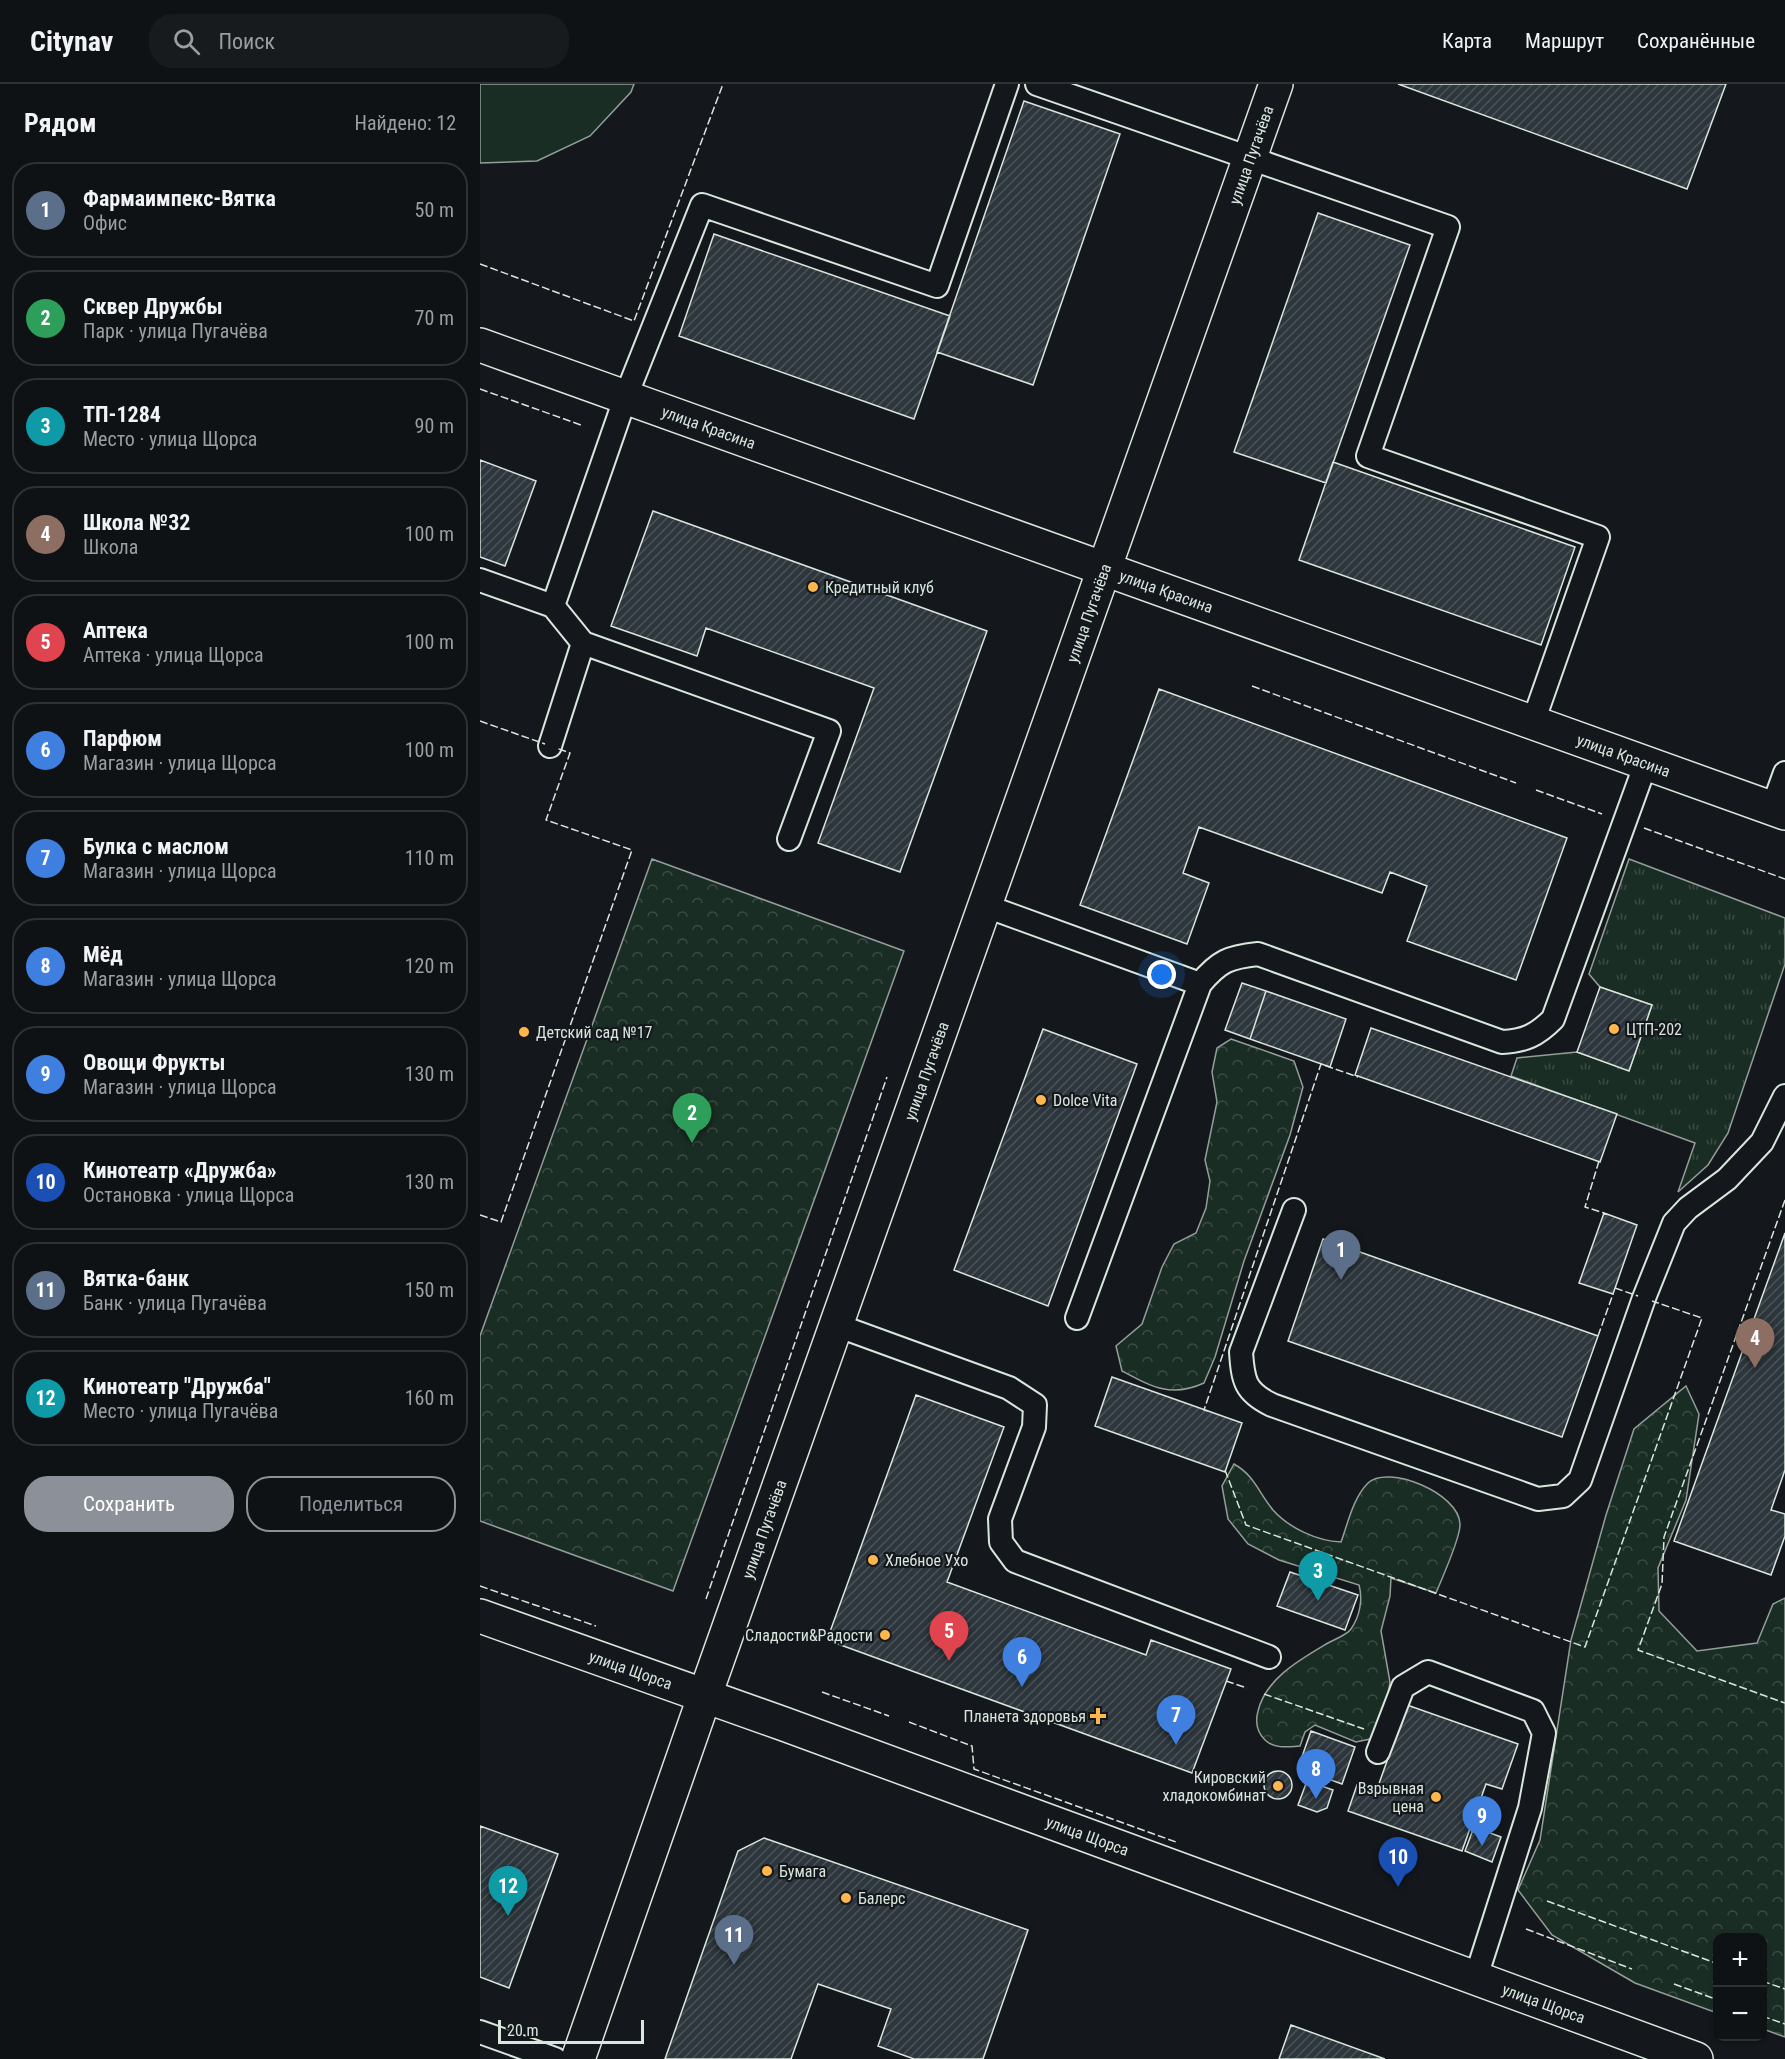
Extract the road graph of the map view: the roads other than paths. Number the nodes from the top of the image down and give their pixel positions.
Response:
1 (1007, 84) edge
2 (1037, 84) edge
3 (1276, 84) edge
4 (1250, 158) junction
5 (480, 345) edge
6 (626, 396) junction
7 (1103, 567) junction
8 (480, 580) edge
9 (553, 606) junction
10 (583, 643) junction
11 (1533, 722) junction
12 (550, 746) dead end
13 (1646, 763) junction
14 (1785, 773) edge
15 (1779, 811) edge
16 (789, 839) dead end
17 (983, 905) junction
18 (1200, 984) junction
19 (1785, 1095) edge
20 (1294, 1210) dead end
21 (1077, 1318) dead end
22 (836, 1325) junction
23 (480, 1616) edge
24 (1269, 1657) dead end
25 (705, 1695) junction
26 (1378, 1752) dead end
27 (1476, 1977) junction
28 (480, 2032) edge
29 (1682, 2056) edge
30 (555, 2059) edge
31 (578, 2059) edge

1 - 6 lane
2 - 4 lane
3 - 4 street, улица Пугачёва
4 - 7 street, улица Пугачёва
4 - 11 lane
5 - 6 street, улица Красина
6 - 7 street, улица Красина
6 - 9 lane
7 - 11 street, улица Красина
7 - 17 street, улица Пугачёва
8 - 9 lane
9 - 10 lane
10 - 12 lane
10 - 16 lane
11 - 13 street, улица Красина
13 - 15 street, улица Красина
13 - 18 lane
14 - 15 lane
17 - 18 lane
17 - 22 street, улица Пугачёва
18 - 21 lane
19 - 20 lane
22 - 24 lane
22 - 25 street, улица Пугачёва
23 - 25 street, улица Щорса
25 - 27 street, улица Щорса
25 - 31 street, улица Пугачёва
26 - 27 lane
27 - 29 street, улица Щорса
28 - 30 lane

